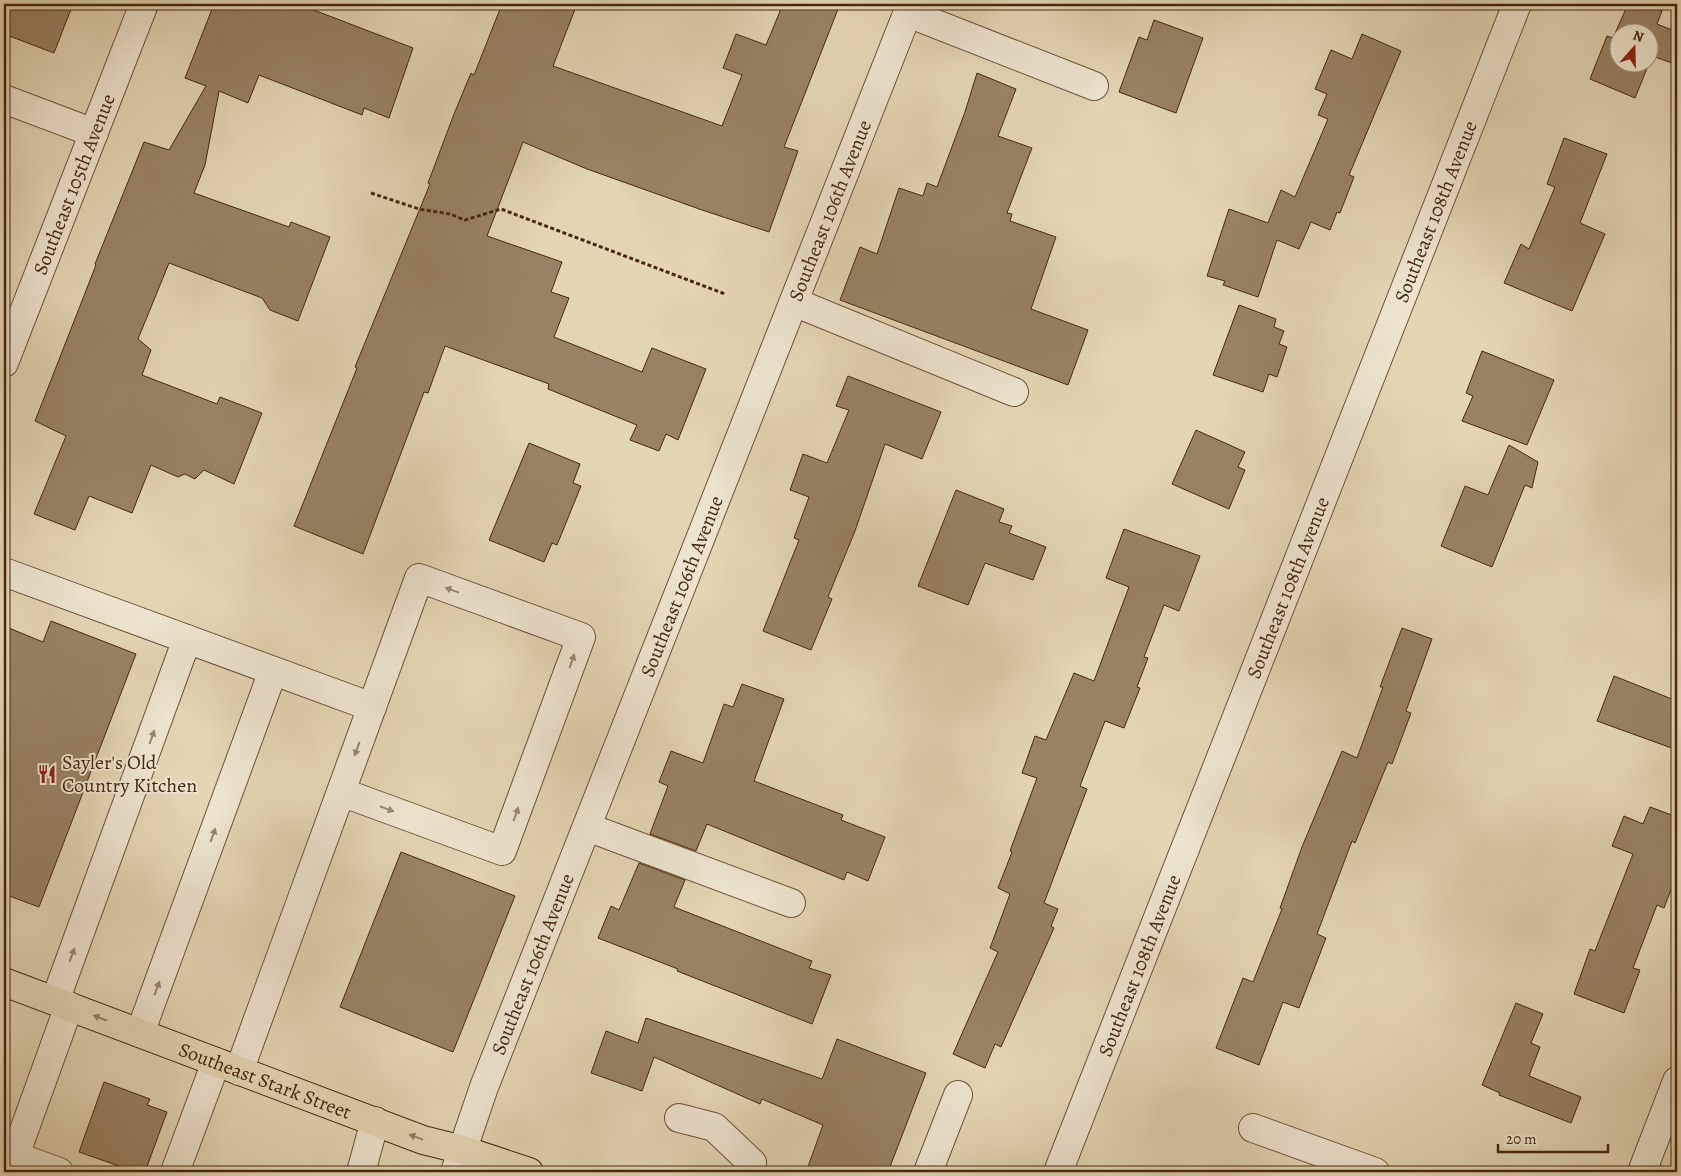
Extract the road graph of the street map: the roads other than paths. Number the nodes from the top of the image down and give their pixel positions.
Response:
1 (144, 4) edge
2 (1517, 4) edge
3 (910, 8) edge
4 (1094, 86) dead end
5 (4, 99) edge
6 (94, 133) junction
7 (794, 302) junction
8 (4, 362) edge
9 (1014, 392) dead end
10 (4, 572) edge
11 (188, 640) junction
12 (273, 671) junction
13 (372, 707) junction
14 (341, 792) junction
15 (587, 827) junction
16 (791, 903) dead end
17 (4, 982) edge
18 (62, 1004) junction
19 (140, 1033) junction
20 (228, 1066) junction
21 (1677, 1081) edge
22 (958, 1095) dead end
23 (680, 1118) dead end
24 (375, 1121) junction
25 (1253, 1128) dead end
26 (459, 1161) edge
27 (12, 1164) edge
28 (59, 1172) edge
29 (175, 1172) edge
30 (361, 1172) edge
31 (529, 1172) edge
32 (749, 1172) edge
33 (928, 1172) edge
34 (1058, 1172) edge
35 (1375, 1172) edge
36 (1642, 1172) edge

1 - 6 street, Southeast 105th Avenue
2 - 34 street, Southeast 108th Avenue
3 - 4 street
3 - 7 street, Southeast 106th Avenue
5 - 6 street
6 - 8 street, Southeast 105th Avenue
7 - 9 street
7 - 15 street, Southeast 106th Avenue
10 - 11 street
11 - 12 street
18 -> 11 street
12 - 13 street
19 -> 12 street
13 -> 14 street
14 -> 13 street
14 - 20 street
15 - 16 street
15 - 26 street, Southeast 106th Avenue
17 - 18 main road, Southeast Stark Street
19 -> 18 main road, Southeast Stark Street
18 - 27 street
19 - 20 main road, Southeast Stark Street
20 - 24 main road, Southeast Stark Street
20 - 29 street
21 - 36 street
22 - 33 street
23 - 32 street
26 -> 24 main road, Southeast Stark Street
24 - 30 street
25 - 35 street
26 - 31 main road, Southeast Stark Street
27 - 28 street

